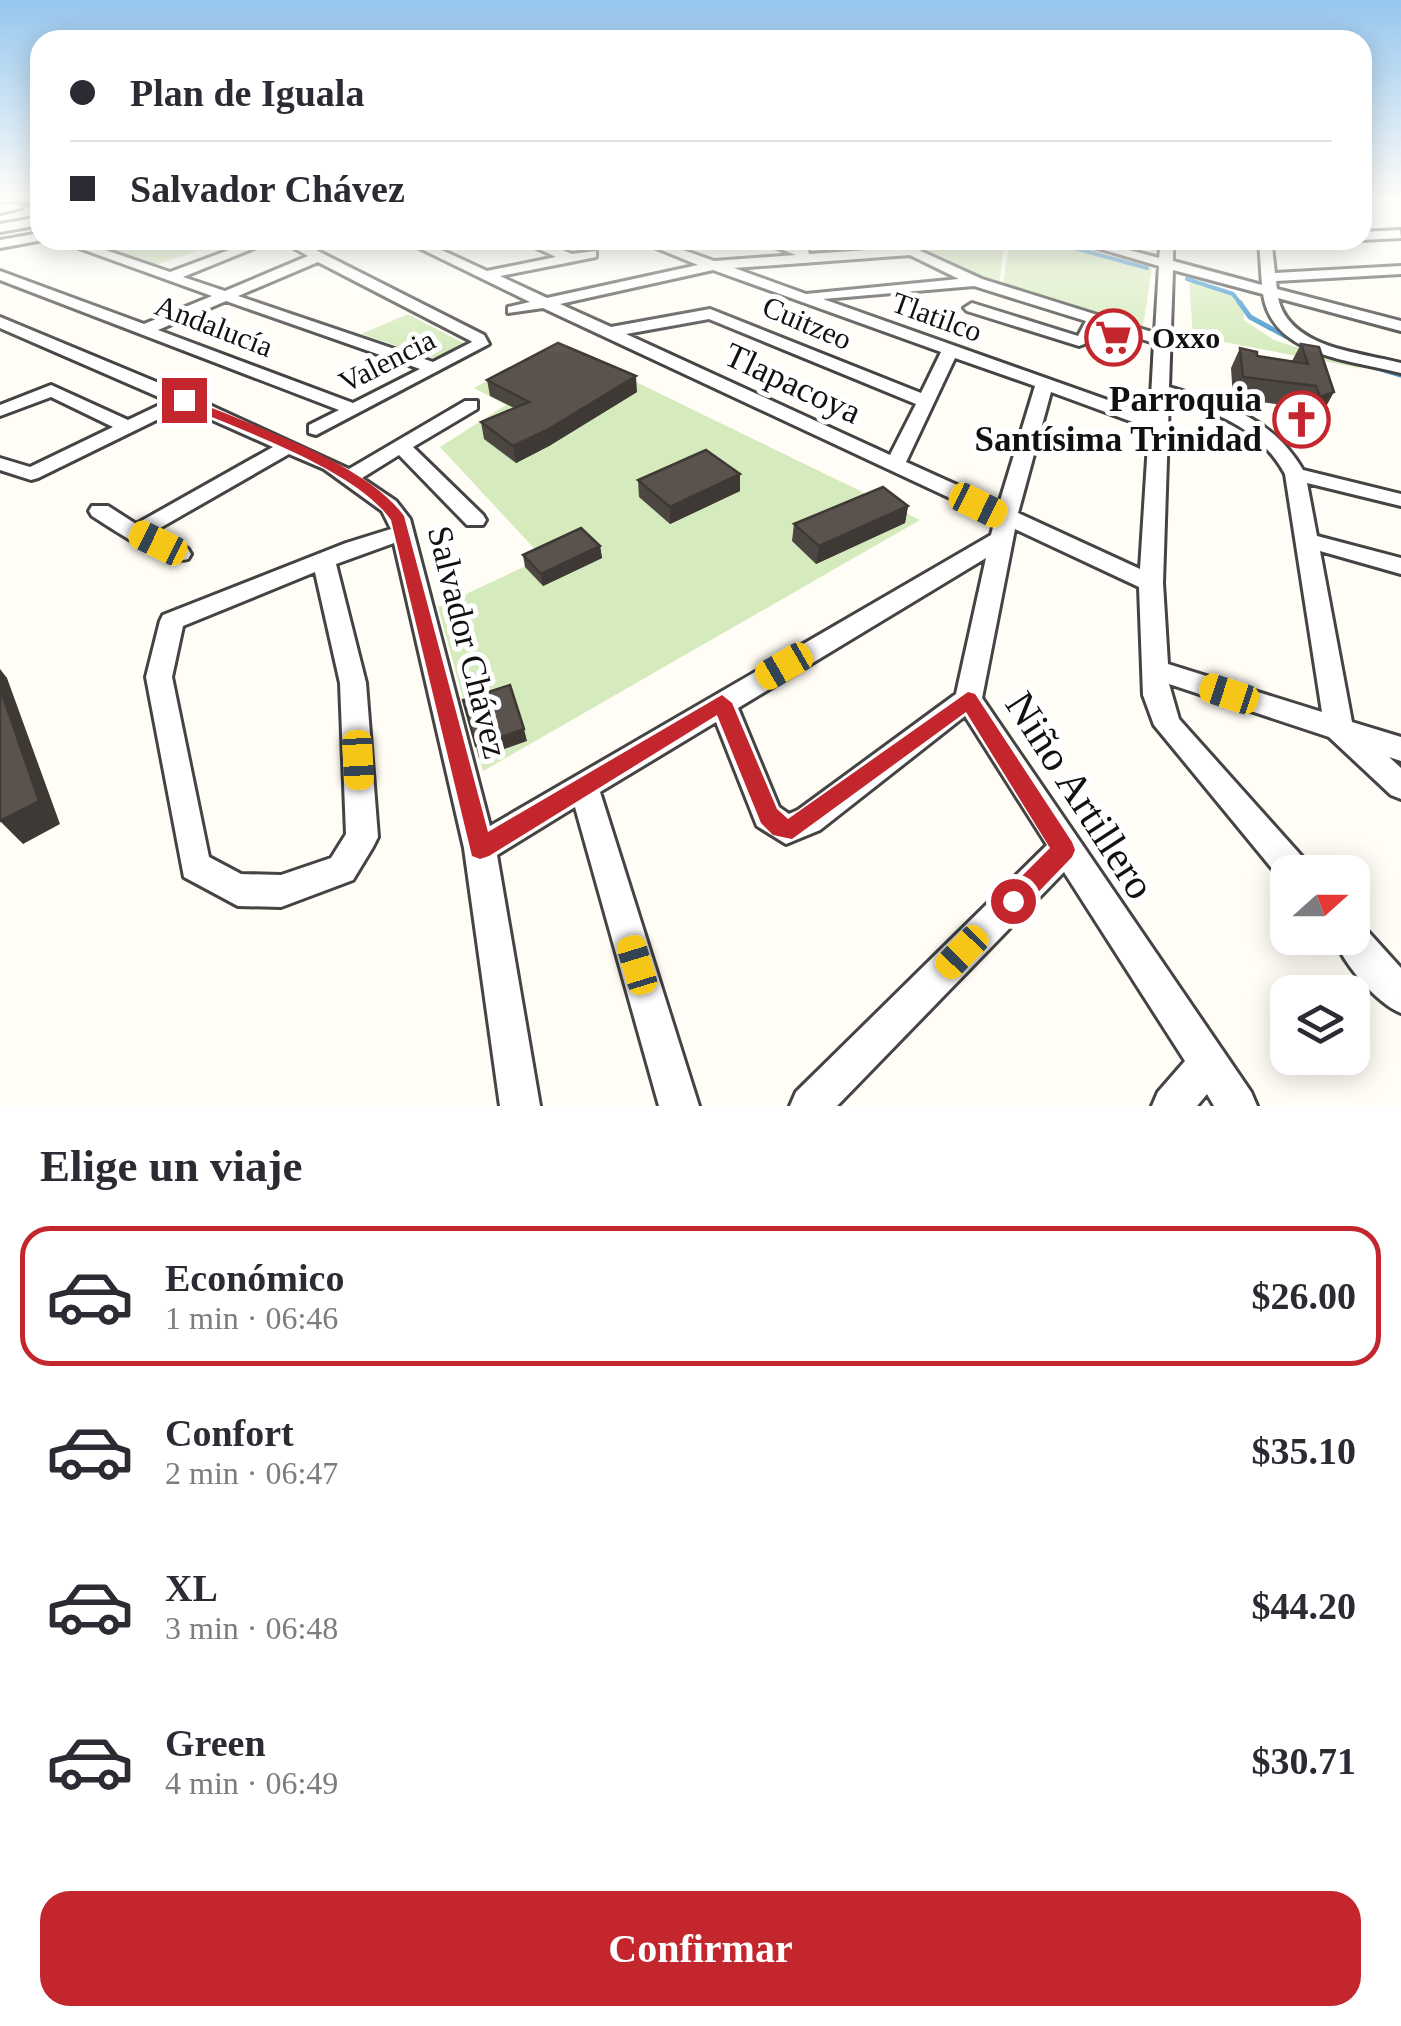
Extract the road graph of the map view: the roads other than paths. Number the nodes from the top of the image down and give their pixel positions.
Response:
1 (93, 251) edge
2 (240, 251) edge
3 (305, 251) edge
4 (432, 251) edge
5 (553, 251) edge
6 (674, 251) edge
7 (794, 251) edge
8 (913, 251) joint
9 (1108, 251) edge
10 (1166, 251) edge
11 (1267, 251) edge
12 (591, 254) dead end
13 (318, 258) junction
14 (572, 258) junction
15 (816, 258) junction
16 (715, 265) junction
17 (1164, 269) junction
18 (1401, 270) edge
19 (486, 275) junction
20 (0, 276) edge
21 (167, 278) junction
22 (978, 282) junction
23 (1271, 284) junction
24 (224, 297) junction
25 (802, 297) junction
26 (545, 303) junction
27 (972, 308) dead end
28 (513, 310) dead end
29 (1401, 312) edge
30 (1356, 315) junction
31 (1094, 321) junction
32 (0, 323) edge
33 (1401, 326) edge
34 (146, 329) junction
35 (608, 333) junction
36 (1134, 342) dead end
37 (1161, 344) junction
38 (950, 351) junction
39 (434, 368) junction
40 (1401, 368) edge
41 (1044, 385) junction
42 (1160, 390) junction
43 (184, 400) junction
44 (924, 402) junction
45 (471, 405) dead end
46 (352, 410) junction
47 (0, 411) edge
48 (1156, 424) junction
49 (128, 427) junction
50 (316, 429) dead end
51 (288, 446) junction
52 (401, 446) junction
53 (0, 464) edge
54 (895, 465) junction
55 (1295, 474) junction
56 (350, 477) junction
57 (1401, 500) edge
58 (100, 511) dead end
59 (474, 520) dead end
60 (1004, 529) junction
61 (136, 532) junction
62 (402, 533) junction
63 (1304, 540) junction
64 (180, 554) dead end
65 (324, 560) junction
66 (1401, 566) edge
67 (1151, 583) junction
68 (1156, 670) junction
69 (968, 699) junction
70 (722, 703) junction
71 (1340, 729) junction
72 (1401, 750) edge
73 (1401, 786) edge
74 (584, 788) junction
75 (480, 848) junction
76 (1064, 850) junction
77 (1280, 855) edge
78 (1366, 955) edge
79 (1401, 995) edge
80 (1208, 1063) junction
81 (520, 1106) edge
82 (679, 1106) edge
83 (810, 1106) edge
84 (1172, 1106) edge
85 (1237, 1106) edge

1 - 21 street
2 - 21 street
3 - 13 street
4 - 19 street, Tlapacoya
5 - 14 street
6 - 16 street, Tlatilco
7 - 15 street
8 - 15 street
8 - 22 street
9 - 17 street
10 - 17 street
11 - 23 street
12 - 14 street
13 - 24 street
13 - 39 street, Valencia
14 - 19 street
15 - 16 street
16 - 25 street, Tlatilco
16 - 26 street
17 - 23 street
17 - 37 street
18 - 23 street
19 - 26 street, Tlapacoya
20 - 34 street, Andalucía
21 - 24 street
22 - 25 street
22 - 31 street
23 - 30 street
23 - 40 street
24 - 34 street
24 - 39 street
25 - 38 street, Tlatilco
26 - 28 street
26 - 35 street, Tlapacoya
27 - 31 street
29 - 30 street
30 - 33 street
31 - 37 street
32 - 43 street, Salvador Chávez
34 - 46 street, Andalucía
35 - 44 street, Cuitzeo
35 - 54 street, Tlapacoya
36 - 37 street
37 - 42 street
38 - 41 street, Tlatilco
38 - 44 street
39 - 46 street, Valencia
41 - 48 street, Tlatilco
41 - 60 street, Niño Artillero
42 - 48 street
42 - 55 street
43 - 49 street
43 - 51 street, Salvador Chávez
44 - 54 street
45 - 52 street
46 - 50 street, Valencia
47 - 49 street
48 - 67 street
49 - 53 street
51 - 56 street, Salvador Chávez
51 - 61 street
52 - 56 street
52 - 59 street
54 - 60 street, Tlapacoya
55 - 57 street
55 - 63 street
56 - 62 street, Salvador Chávez
58 - 61 street
60 - 67 street, Tlapacoya
60 - 69 street, Niño Artillero
60 - 70 street
61 - 64 street
62 - 65 street
62 - 75 street, Salvador Chávez
63 - 66 street
63 - 71 street
65 - 65 street
67 - 68 street
68 - 71 street
68 - 77 street
69 - 70 street
69 - 76 street, Niño Artillero
70 - 74 street
71 - 72 street
71 - 73 street
74 - 75 street
74 - 82 street
75 - 81 street, Salvador Chávez
76 - 80 street, Niño Artillero
76 - 83 street
78 - 79 street
80 - 84 street
80 - 85 street, Niño Artillero

